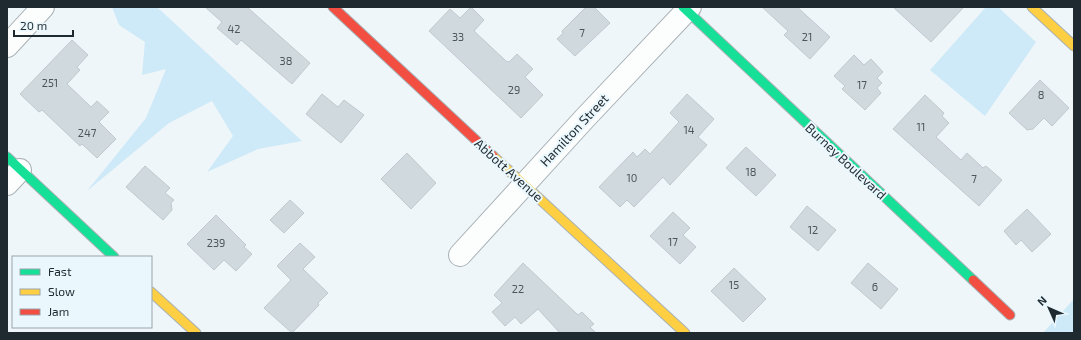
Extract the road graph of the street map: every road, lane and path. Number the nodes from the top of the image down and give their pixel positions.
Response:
1 (43, 7) edge
2 (333, 7) edge
3 (1032, 7) edge
4 (687, 8) edge
5 (7, 46) edge
6 (1074, 46) edge
7 (11, 170) edge
8 (524, 184) junction
9 (460, 255) dead end
10 (113, 256) edge
11 (152, 293) edge
12 (1010, 315) dead end
13 (196, 333) edge
14 (685, 333) edge

1 - 5 street
2 - 8 street, Abbott Avenue
3 - 6 street
4 - 8 street, Hamilton Street
4 - 12 street, Burney Boulevard
7 - 10 street
8 - 9 street, Hamilton Street
8 - 14 street, Abbott Avenue
11 - 13 street

